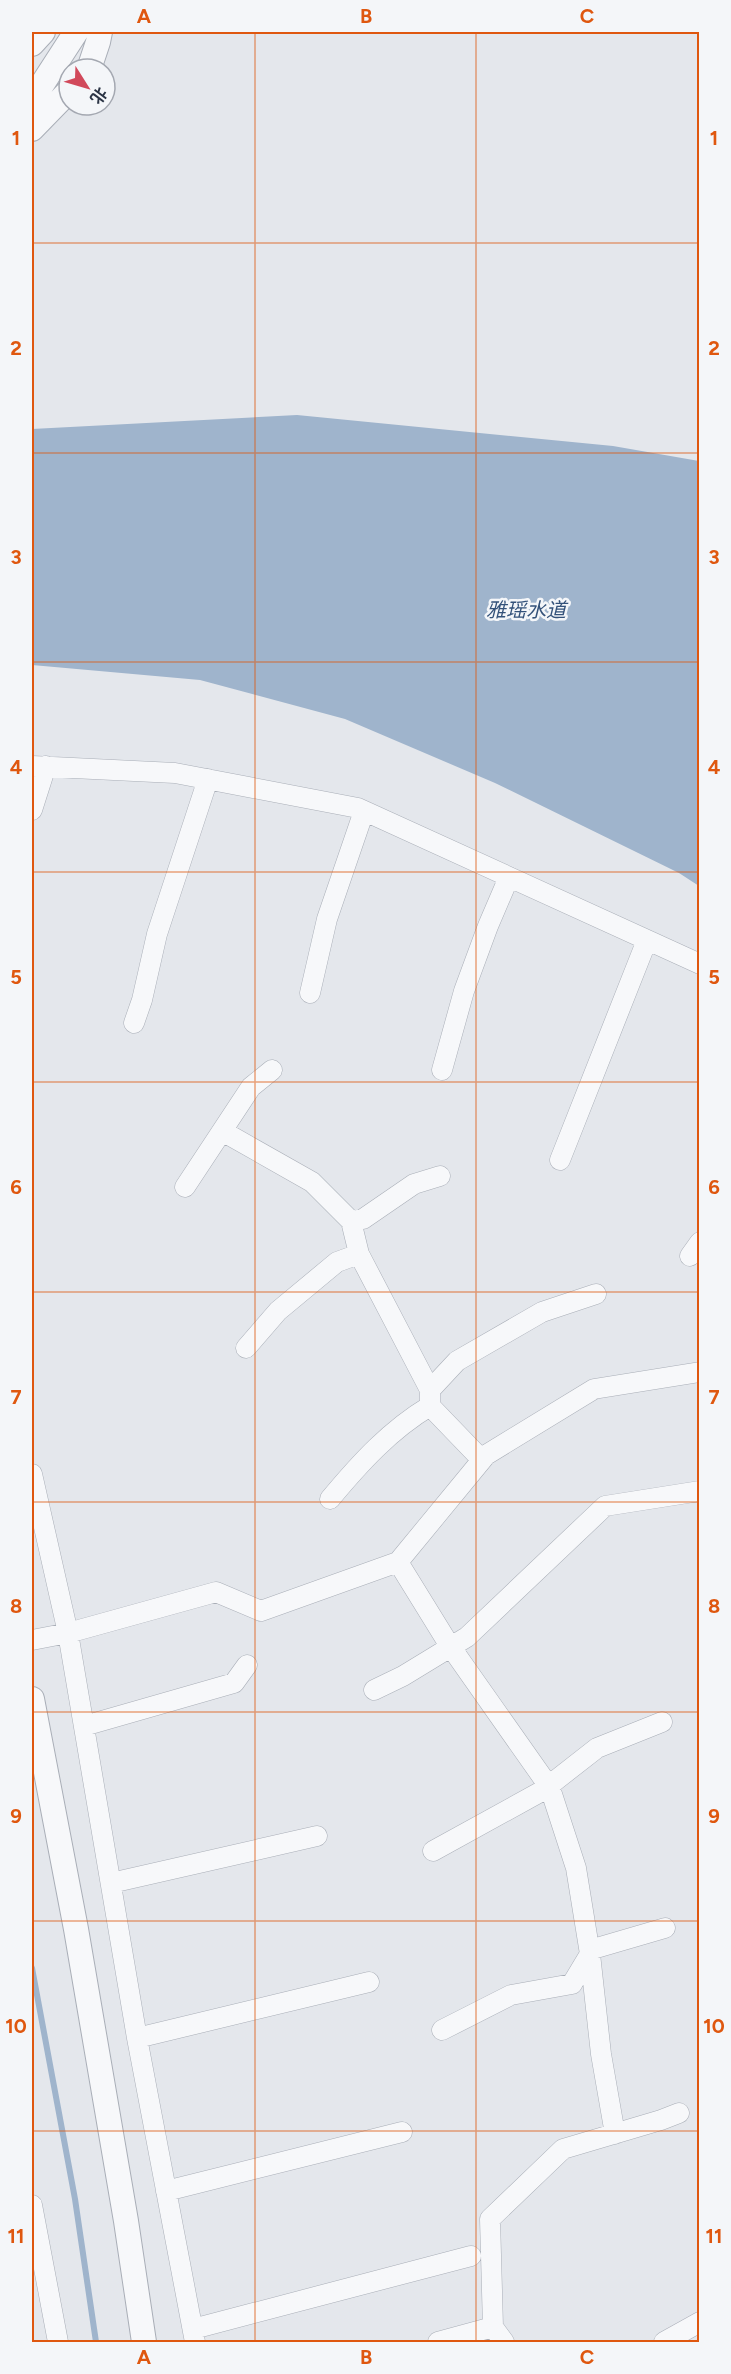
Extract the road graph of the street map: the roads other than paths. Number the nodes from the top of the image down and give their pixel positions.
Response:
1 (43, 32) edge
2 (76, 32) edge
3 (100, 32) edge
4 (32, 44) edge
5 (93, 57) edge
6 (32, 100) edge
7 (57, 103) edge
8 (32, 129) edge
9 (39, 766) edge
10 (208, 779) junction
11 (32, 810) edge
12 (364, 811) junction
13 (509, 877) junction
14 (647, 940) junction
15 (699, 964) edge
16 (310, 993) dead end
17 (134, 1023) dead end
18 (272, 1070) dead end
19 (442, 1070) dead end
20 (222, 1131) junction
21 (560, 1160) dead end
22 (440, 1176) dead end
23 (185, 1187) dead end
24 (351, 1221) junction
25 (359, 1254) junction
26 (596, 1294) dead end
27 (246, 1348) dead end
28 (699, 1372) edge
29 (430, 1398) junction
30 (482, 1460) junction
31 (32, 1474) edge
32 (699, 1491) edge
33 (330, 1498) dead end
34 (399, 1562) junction
35 (68, 1633) junction
36 (32, 1640) edge
37 (247, 1665) dead end
38 (374, 1690) dead end
39 (32, 1700) edge
40 (662, 1722) dead end
41 (84, 1726) junction
42 (317, 1836) dead end
43 (433, 1851) dead end
44 (111, 1883) junction
45 (665, 1928) dead end
46 (590, 1954) junction
47 (369, 1982) dead end
48 (442, 2030) dead end
49 (137, 2037) junction
50 (679, 2113) dead end
51 (402, 2132) dead end
52 (615, 2134) junction
53 (166, 2191) junction
54 (32, 2205) edge
55 (471, 2256) dead end
56 (699, 2322) edge
57 (499, 2335) edge
58 (194, 2336) edge
59 (58, 2343) edge
60 (144, 2343) edge
61 (438, 2343) edge
62 (664, 2343) edge

1 - 4 street
2 - 6 street
3 - 5 street
7 - 8 street
9 - 10 street
9 - 11 street
10 - 12 street
10 - 17 street
12 - 13 street
12 - 16 street
13 - 14 street
13 - 19 street
14 - 15 street
14 - 21 street
18 - 20 street
20 - 23 street
20 - 24 street
22 - 24 street
24 - 25 street
25 - 27 street
25 - 29 street
26 - 29 street
28 - 30 street
29 - 30 street
29 - 33 street
30 - 34 street
31 - 35 street
32 - 38 street
34 - 35 street
34 - 46 street
35 - 36 street
35 - 41 street
37 - 41 street
39 - 60 street
40 - 43 street
41 - 44 street
42 - 44 street
44 - 49 street
45 - 46 street
46 - 48 street
46 - 52 street
47 - 49 street
49 - 53 street
50 - 52 street
51 - 53 street
52 - 57 street
53 - 58 street
54 - 59 street
55 - 58 street
56 - 62 street
57 - 61 street

